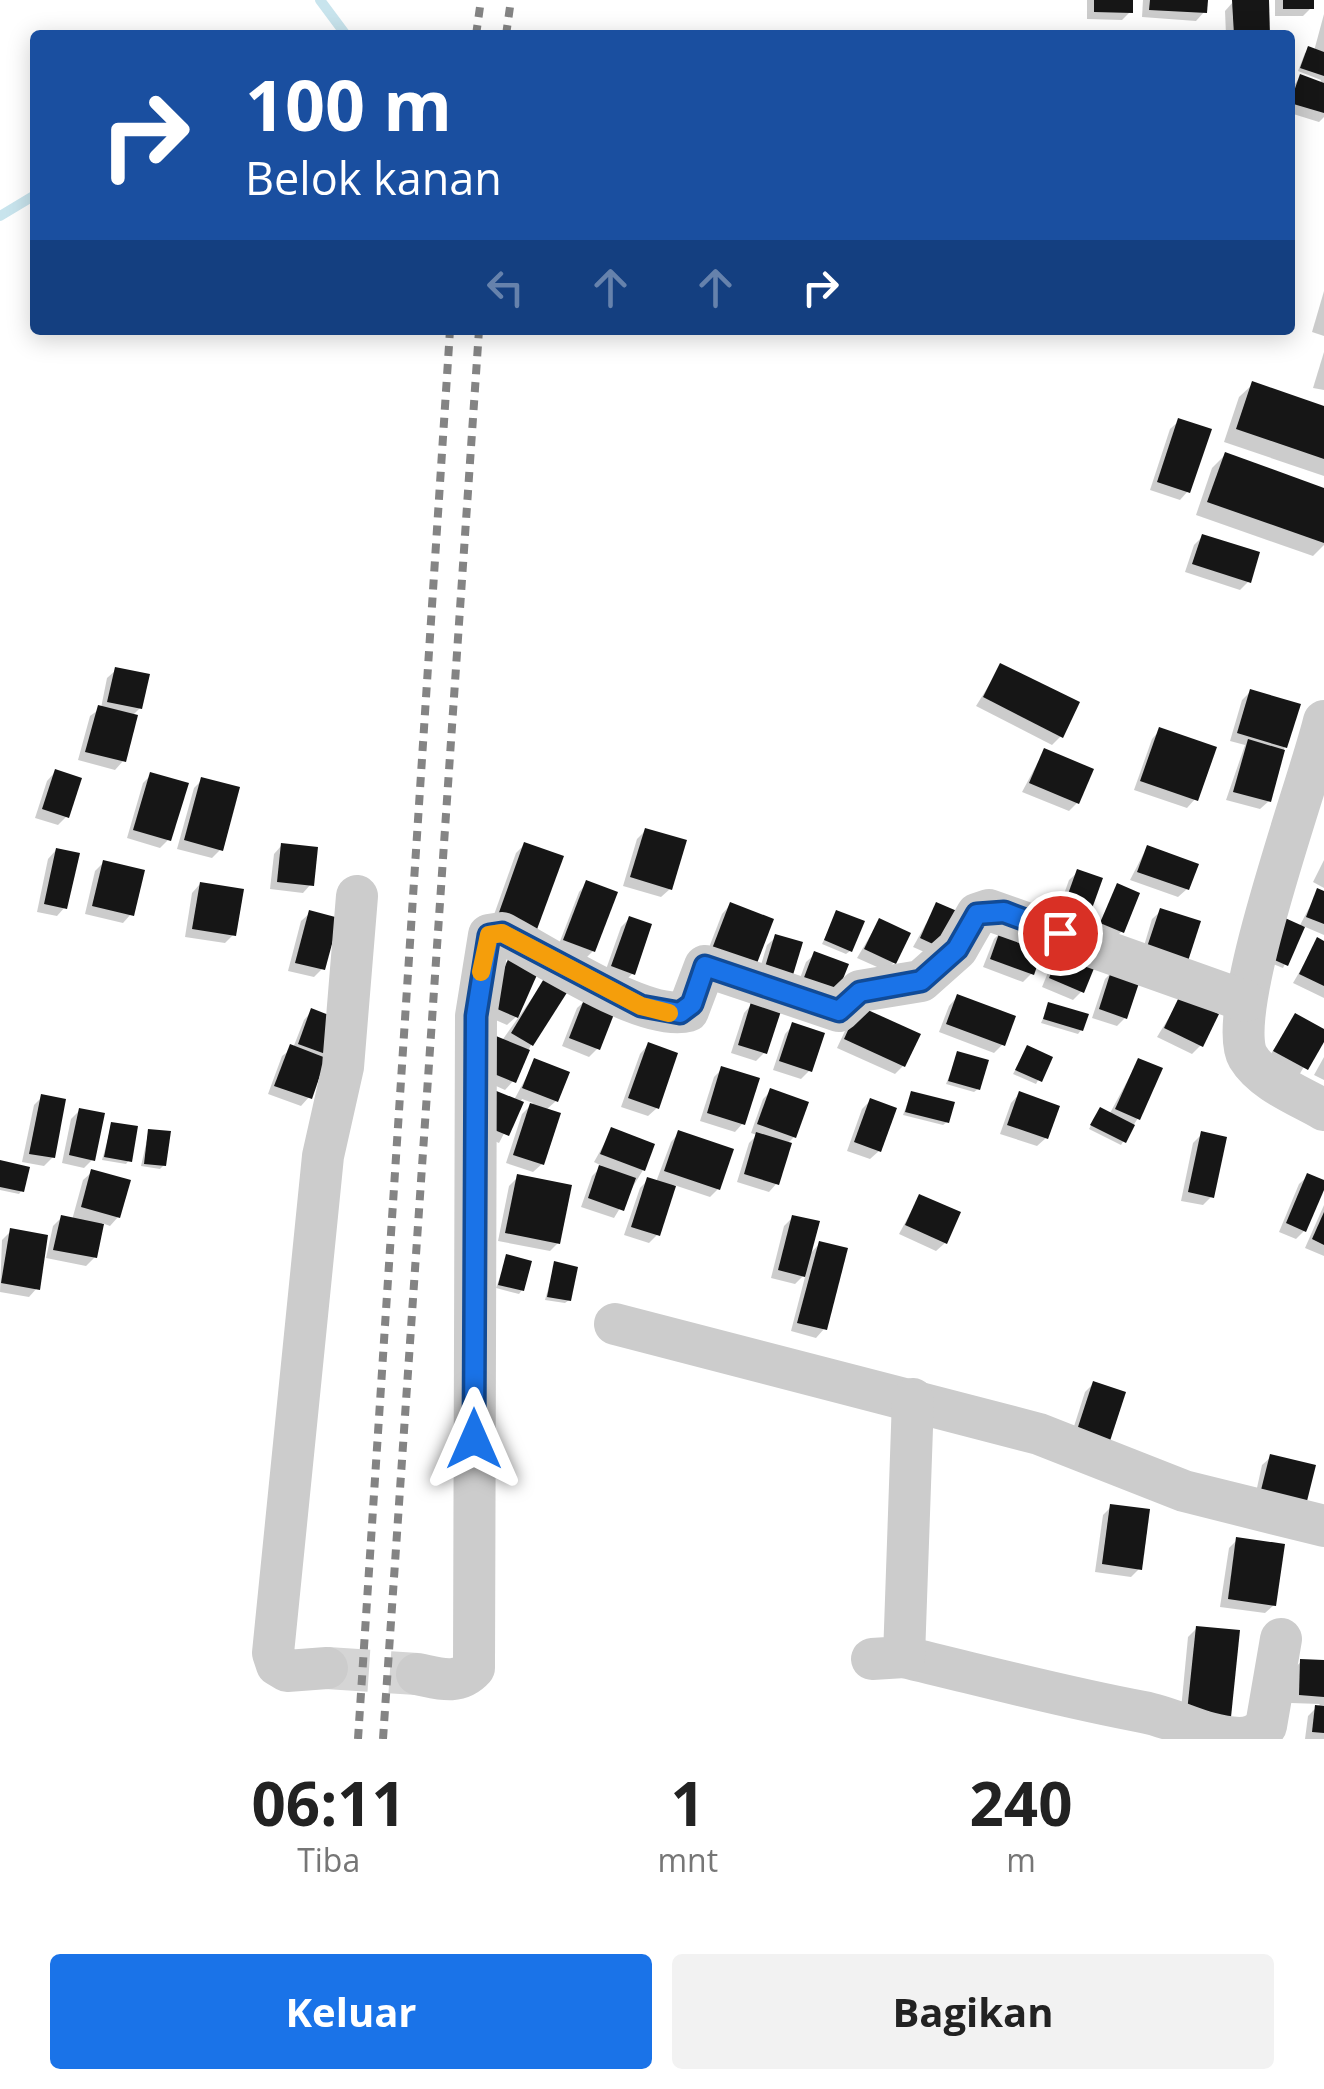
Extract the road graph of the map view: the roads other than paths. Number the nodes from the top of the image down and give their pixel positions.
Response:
1 (1324, 721) edge
2 (356, 896) dead end
3 (1245, 1001) junction
4 (1324, 1110) edge
5 (615, 1324) dead end
6 (913, 1399) junction
7 (1324, 1526) edge
8 (1281, 1639) dead end
9 (327, 1668) tunnel mouth
10 (417, 1674) tunnel mouth
11 (1120, 1724) edge

1 - 3 street
2 - 9 street
3 - 4 street
3 - 10 street
5 - 6 street
6 - 7 street
6 - 11 street
8 - 11 street

